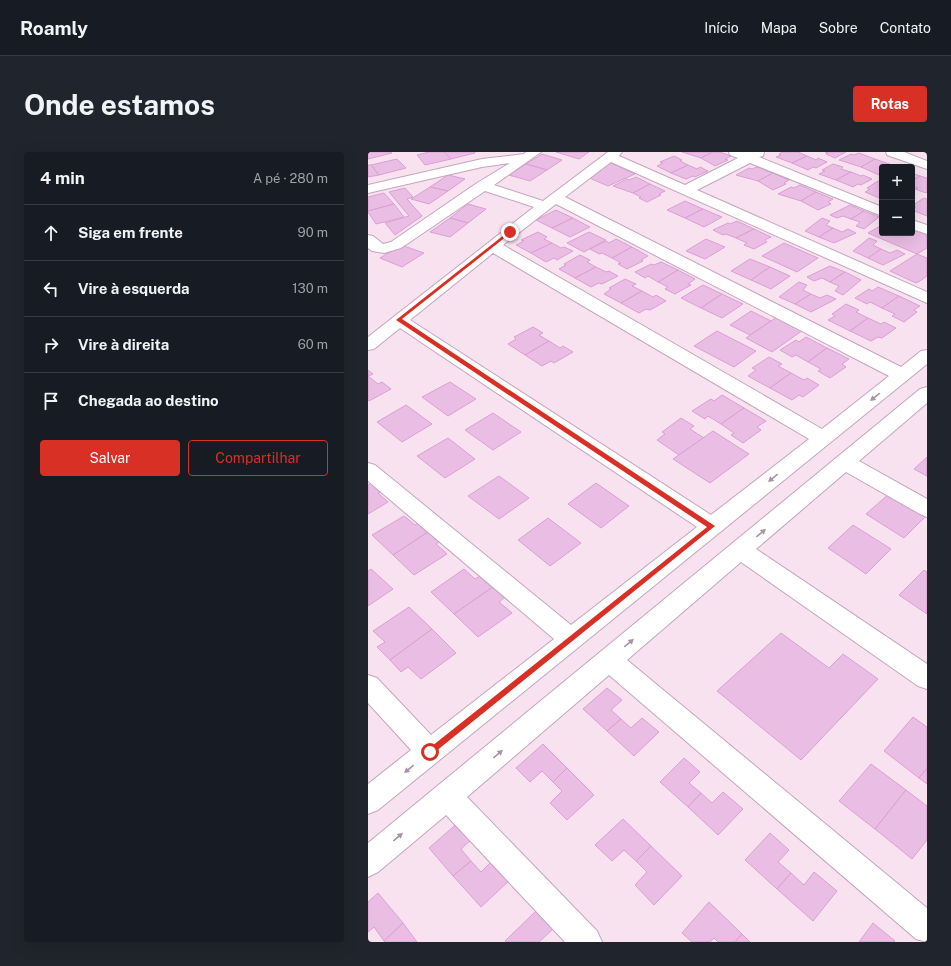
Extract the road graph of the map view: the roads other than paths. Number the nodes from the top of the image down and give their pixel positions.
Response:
1 (735, 152) edge
2 (892, 152) edge
3 (532, 154) edge
4 (613, 154) edge
5 (755, 155) edge
6 (927, 165) edge
7 (482, 186) junction
8 (368, 189) edge
9 (685, 191) junction
10 (550, 202) junction
11 (879, 211) edge
12 (915, 225) edge
13 (927, 230) edge
14 (368, 239) edge
15 (493, 246) junction
16 (927, 298) edge
17 (399, 320) junction
18 (368, 345) edge
19 (927, 355) edge
20 (902, 375) junction
21 (926, 394) edge
22 (823, 438) junction
23 (845, 462) junction
24 (368, 470) edge
25 (927, 509) edge
26 (712, 526) junction
27 (741, 550) junction
28 (571, 639) junction
29 (610, 660) junction
30 (927, 678) edge
31 (368, 686) edge
32 (430, 752) junction
33 (447, 796) junction
34 (368, 801) edge
35 (368, 862) edge
36 (927, 928) edge
37 (586, 942) edge

1 - 5 street
2 - 6 street
3 - 7 street
3 - 8 street
4 - 9 street
4 - 10 street
5 - 9 street
5 - 11 street
7 - 10 street
7 - 14 street
9 - 16 street
10 - 15 street
10 - 20 street
12 - 13 street
15 - 17 street
15 - 22 street
17 - 18 street
17 - 26 street
19 - 20 street
20 -> 22 street
21 - 23 street
22 -> 26 street
23 - 25 street
27 -> 23 street
24 - 28 street
26 - 28 street
29 -> 27 street
27 - 30 street
28 - 32 street
33 -> 29 street
29 - 36 street
31 - 32 street
32 -> 34 street
35 -> 33 street
33 - 37 street

